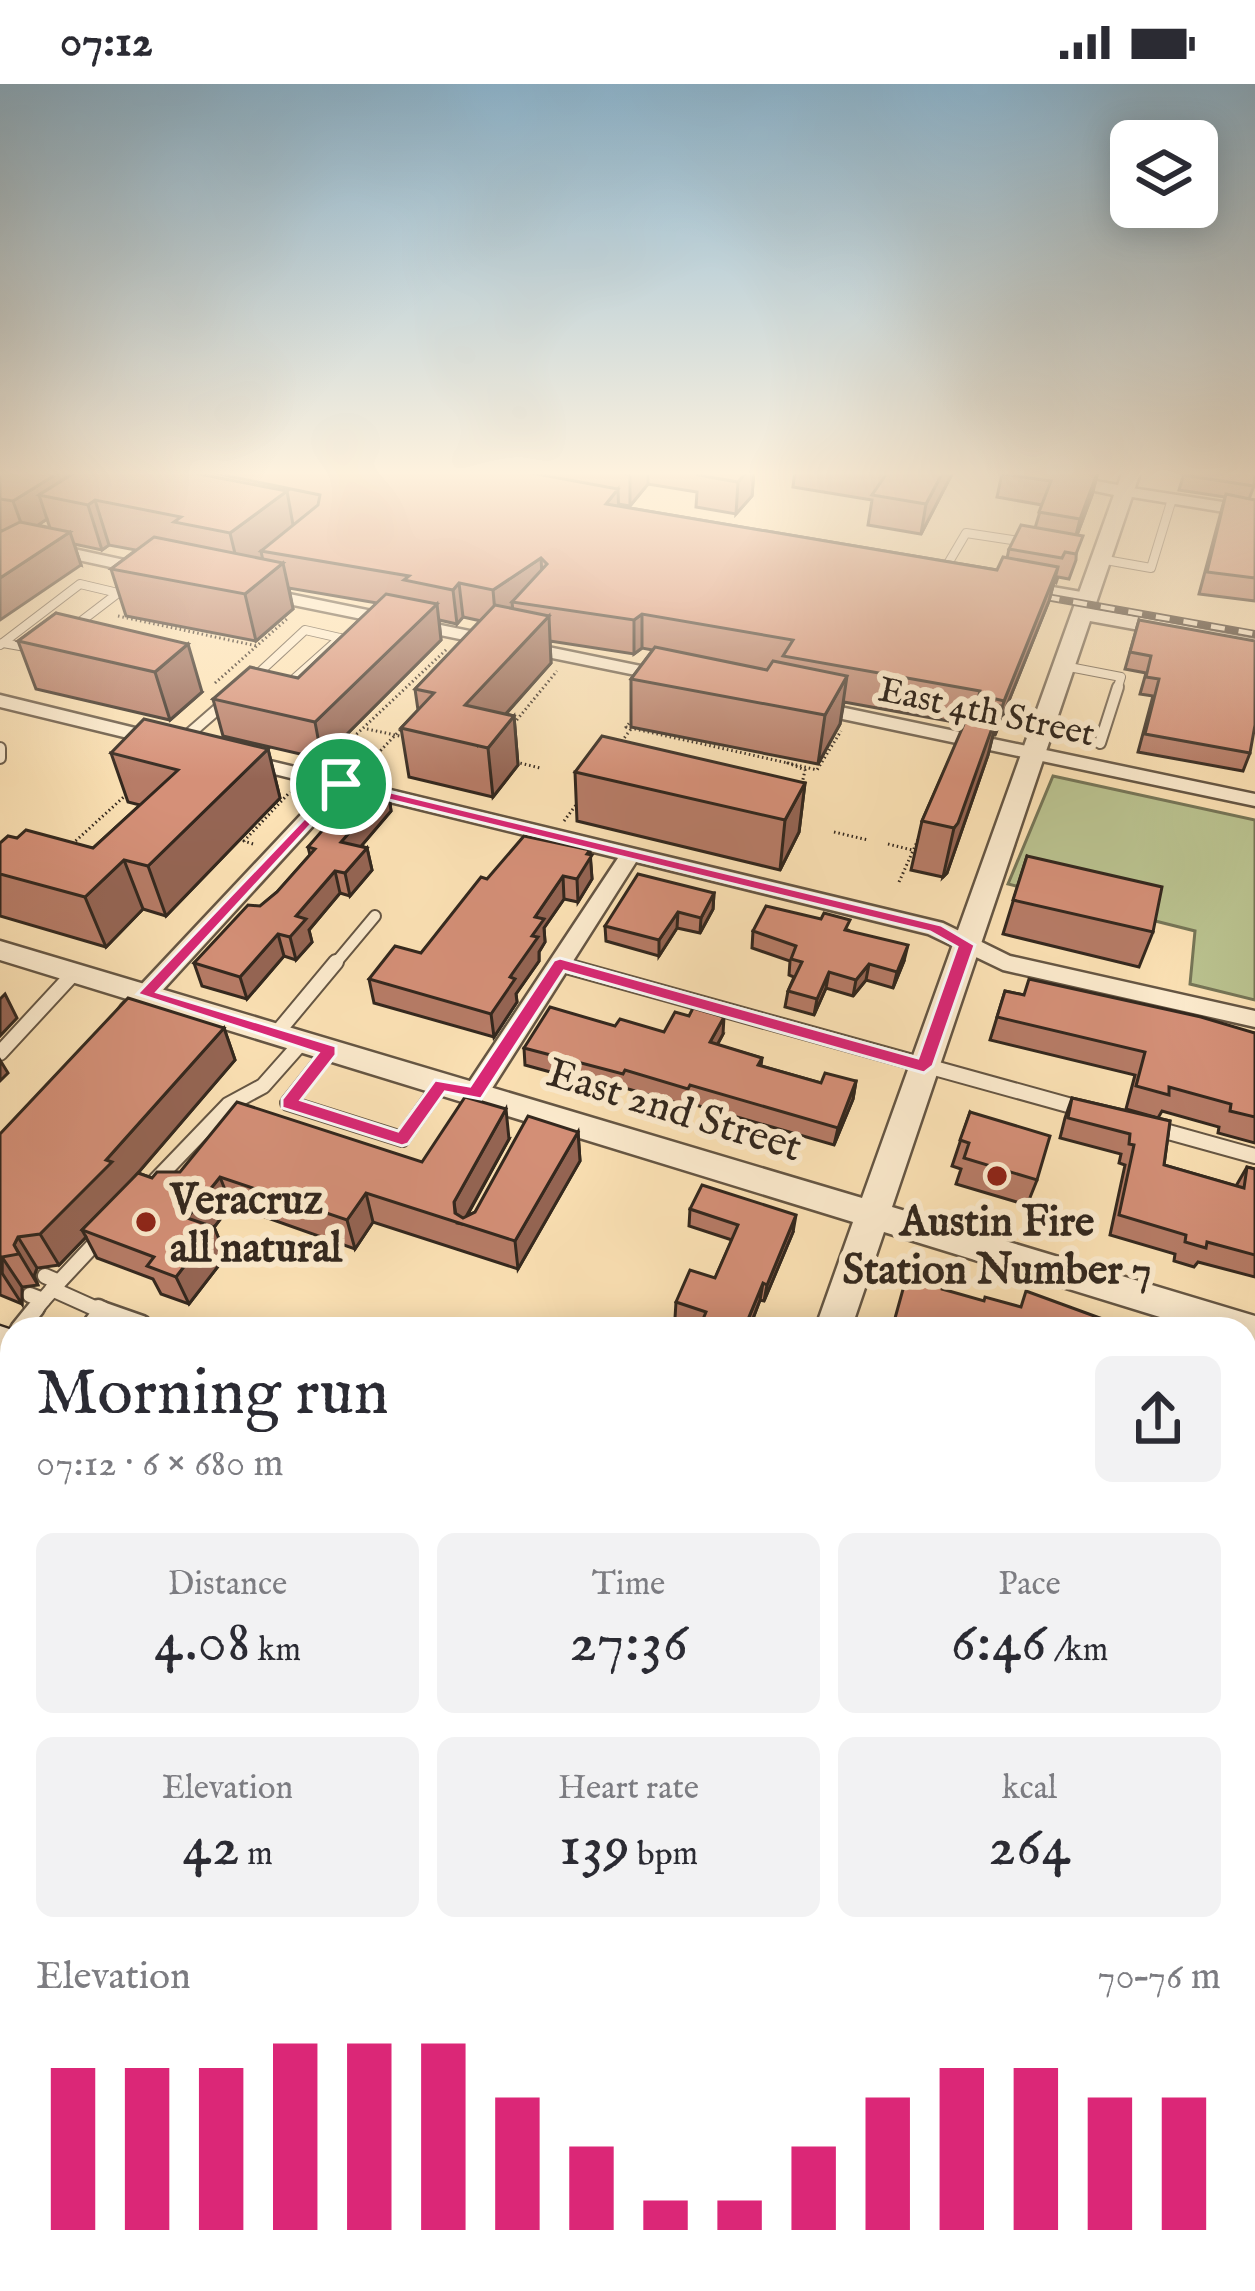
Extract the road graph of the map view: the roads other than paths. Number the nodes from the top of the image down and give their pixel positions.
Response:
1 (166, 573) edge
2 (261, 573) edge
3 (948, 573) edge
4 (1091, 573) edge
5 (171, 574) edge
6 (964, 576) edge
7 (1005, 583) edge
8 (1084, 606) junction
9 (64, 634) edge
10 (1, 644) edge
11 (50, 645) edge
12 (1255, 645) edge
13 (1064, 666) junction
14 (250, 681) junction
15 (690, 681) edge
16 (0, 701) edge
17 (783, 701) edge
18 (1100, 743) dead end
19 (177, 745) junction
20 (0, 748) edge
21 (200, 750) edge
22 (1031, 753) junction
23 (221, 755) edge
24 (0, 758) edge
25 (341, 784) junction
26 (1255, 800) edge
27 (631, 854) junction
28 (375, 916) dead end
29 (966, 945) junction
30 (0, 950) edge
31 (560, 964) junction
32 (74, 973) junction
33 (145, 994) junction
34 (1255, 1019) edge
35 (108, 1034) edge
36 (303, 1042) junction
37 (0, 1053) edge
38 (924, 1066) junction
39 (441, 1084) junction
40 (475, 1094) junction
41 (1107, 1116) edge
42 (1129, 1121) edge
43 (1255, 1156) edge
44 (136, 1201) edge
45 (873, 1215) junction
46 (121, 1217) edge
47 (46, 1288) junction
48 (102, 1310) junction
49 (26, 1317) edge
50 (97, 1317) edge
51 (122, 1317) edge
52 (837, 1317) edge
53 (1212, 1317) edge

1 - 5 street
2 - 15 street
3 - 6 street
4 - 8 street
7 - 8 street
8 - 12 street
8 - 13 street
9 - 10 lane
10 - 11 lane
13 - 18 lane
13 - 22 street
14 - 14 lane
14 - 19 lane
16 - 19 street
17 - 22 street, East 4th Street
19 - 21 street
20 - 24 lane
22 - 26 street, East 4th Street
22 - 29 street
23 - 25 street
25 - 27 street
25 - 33 street
27 - 29 street
27 - 31 street
28 - 36 lane
29 - 34 street
29 - 38 street
30 - 32 street, East 2nd Street
31 - 38 lane
31 - 40 street
32 - 33 street, East 2nd Street
32 - 37 lane
33 - 35 street
33 - 36 street, East 2nd Street
36 - 39 street, East 2nd Street
36 - 39 lane
36 - 44 lane
38 - 41 lane
38 - 45 street
39 - 40 street, East 2nd Street
40 - 45 street, East 2nd Street
42 - 43 lane
45 - 52 street
45 - 53 street, East 2nd Street
46 - 47 lane
47 - 48 lane
47 - 49 lane
48 - 50 lane
48 - 51 lane

